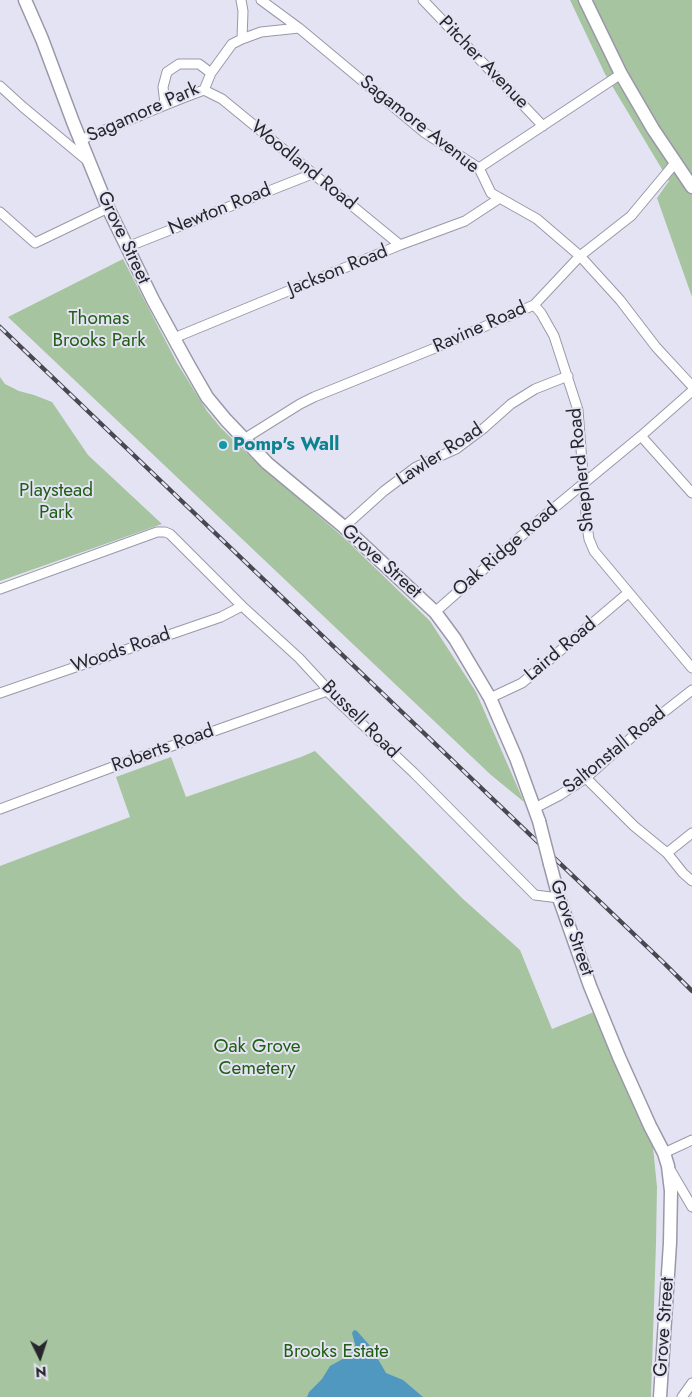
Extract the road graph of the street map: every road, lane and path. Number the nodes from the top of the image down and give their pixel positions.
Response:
1 (25, 0) edge
2 (241, 0) edge
3 (261, 0) edge
4 (423, 0) edge
5 (585, 0) edge
6 (299, 28) junction
7 (242, 39) junction
8 (212, 73) junction
9 (621, 74) junction
10 (0, 86) edge
11 (204, 90) junction
12 (165, 104) junction
13 (543, 126) junction
14 (80, 140) junction
15 (89, 162) junction
16 (676, 162) junction
17 (479, 168) junction
18 (312, 174) junction
19 (692, 187) edge
20 (500, 198) junction
21 (108, 208) junction
22 (0, 212) edge
23 (400, 245) junction
24 (127, 246) junction
25 (580, 256) junction
26 (534, 305) junction
27 (174, 338) junction
28 (568, 376) junction
29 (692, 386) edge
30 (692, 391) edge
31 (641, 436) junction
32 (244, 439) junction
33 (583, 485) junction
34 (692, 493) edge
35 (344, 528) junction
36 (0, 589) edge
37 (628, 593) junction
38 (242, 606) junction
39 (435, 612) junction
40 (692, 668) edge
41 (692, 690) edge
42 (327, 691) junction
43 (0, 693) edge
44 (490, 698) junction
45 (586, 778) junction
46 (535, 808) junction
47 (0, 809) edge
48 (692, 833) edge
49 (666, 853) junction
50 (692, 881) edge
51 (559, 898) junction
52 (692, 1140) edge
53 (664, 1153) junction
54 (668, 1166) junction
55 (692, 1207) edge
56 (692, 1383) edge
57 (660, 1397) edge
58 (682, 1397) edge

1 - 14 street, Grove Street
2 - 7 street
3 - 6 street, Sagamore Avenue
4 - 13 street, Pitcher Avenue
5 - 9 street
6 - 7 street, Sagamore Park
6 - 17 street, Sagamore Avenue
7 - 8 street, Sagamore Park
8 - 11 street, Sagamore Park
8 - 12 street
9 - 13 street
9 - 16 street
10 - 15 street
11 - 12 street, Sagamore Park
11 - 18 street, Woodland Road
12 - 14 street, Sagamore Park
13 - 17 street
14 - 15 street, Grove Street
15 - 21 street, Grove Street
16 - 19 street
16 - 25 street, Ravine Road
17 - 20 street, Sagamore Avenue
18 - 23 street, Woodland Road
18 - 24 street, Newton Road
20 - 23 street, Jackson Road
20 - 25 street, Sagamore Avenue
21 - 22 street
21 - 24 street, Grove Street
23 - 27 street, Jackson Road
24 - 27 street, Grove Street
25 - 26 street, Ravine Road
25 - 29 street, Sagamore Avenue
26 - 28 street, Shepherd Road
26 - 32 street, Ravine Road
27 - 32 street, Grove Street
28 - 33 street, Shepherd Road
28 - 35 street, Lawler Road
30 - 31 street, Oak Ridge Road
31 - 33 street, Oak Ridge Road
31 - 34 street
32 - 35 street, Grove Street
33 - 37 street, Shepherd Road
33 - 39 street, Oak Ridge Road
35 - 39 street, Grove Street
36 - 38 street, Bussell Road
37 - 40 street, Shepherd Road
37 - 44 street, Laird Road
38 - 42 street, Bussell Road
38 - 43 street, Woods Road
39 - 44 street, Grove Street
41 - 45 street, Saltonstall Road
42 - 47 street, Roberts Road
42 - 51 street, Bussell Road
44 - 46 street, Grove Street
45 - 46 street, Saltonstall Road
45 - 49 street
46 - 51 street, Grove Street, bridge
48 - 49 street
49 - 50 street
51 - 53 street, Grove Street
52 - 53 street
53 - 54 street, Grove Street
54 - 55 street, Grove Street
54 - 57 street, Grove Street
56 - 58 street, Grove Street

